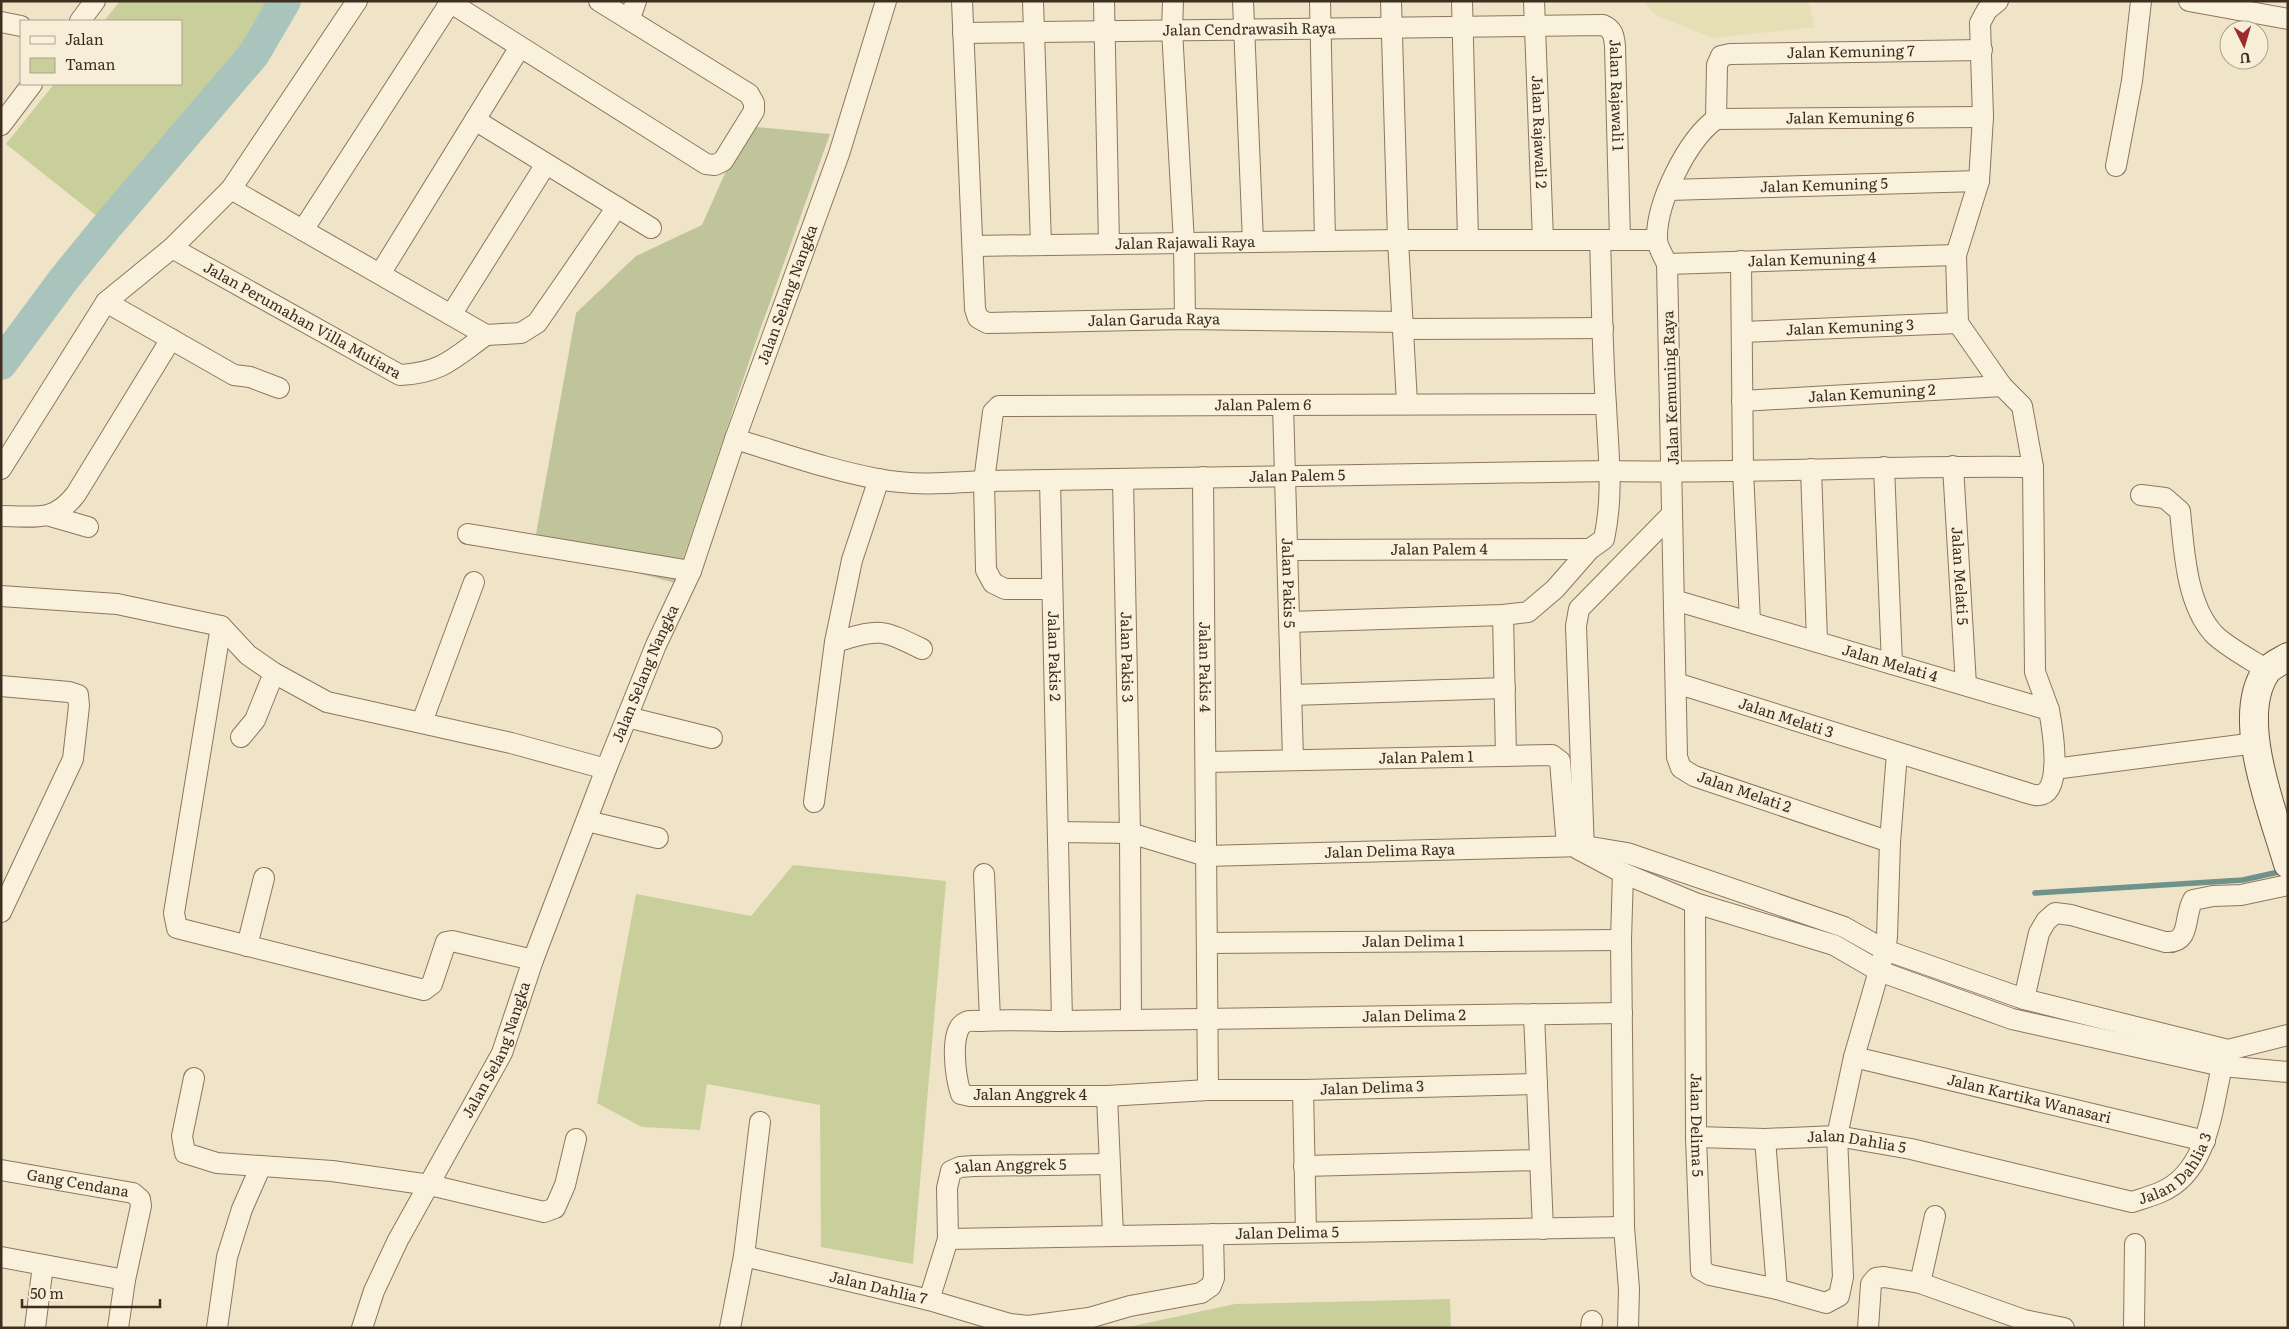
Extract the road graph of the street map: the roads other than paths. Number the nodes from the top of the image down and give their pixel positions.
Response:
1 (95, 1) edge
2 (357, 1) edge
3 (599, 1) edge
4 (886, 1) edge
5 (962, 1) edge
6 (1033, 1) edge
7 (1104, 1) edge
8 (1173, 1) edge
9 (1243, 1) edge
10 (1320, 1) edge
11 (1390, 1) edge
12 (1462, 1) edge
13 (1534, 1) edge
14 (2141, 1) edge
15 (2189, 1) edge
16 (2230, 1) edge
17 (450, 2) edge
18 (1993, 6) edge
19 (633, 10) edge
20 (2286, 11) edge
21 (81, 20) edge
22 (1, 22) edge
23 (1535, 24) junction
24 (20, 26) edge
25 (1391, 26) junction
26 (1462, 26) junction
27 (1243, 28) junction
28 (1321, 28) junction
29 (1172, 30) junction
30 (1104, 31) junction
31 (1034, 32) junction
32 (963, 33) junction
33 (520, 47) junction
34 (1982, 50) junction
35 (31, 85) edge
36 (8, 107) edge
37 (1983, 117) junction
38 (1716, 119) junction
39 (475, 120) junction
40 (1, 125) edge
41 (546, 164) junction
42 (2116, 166) dead end
43 (1979, 181) junction
44 (231, 189) junction
45 (1669, 190) junction
46 (617, 207) junction
47 (651, 228) dead end
48 (304, 230) junction
49 (1398, 240) junction
50 (1468, 240) junction
51 (1543, 240) junction
52 (1600, 240) junction
53 (1620, 240) junction
54 (1657, 240) junction
55 (1325, 241) junction
56 (1253, 242) junction
57 (1184, 243) junction
58 (1109, 244) junction
59 (1041, 245) junction
60 (973, 246) junction
61 (172, 248) junction
62 (1956, 255) junction
63 (1741, 261) junction
64 (1667, 264) junction
65 (380, 274) junction
66 (106, 302) junction
67 (452, 315) junction
68 (1185, 319) junction
69 (1403, 322) junction
70 (1603, 322) junction
71 (1958, 323) junction
72 (1742, 332) junction
73 (486, 335) junction
74 (171, 339) junction
75 (2002, 386) junction
76 (279, 388) dead end
77 (1742, 401) junction
78 (1407, 403) junction
79 (1605, 404) junction
80 (1283, 405) junction
81 (735, 439) junction
82 (1954, 466) junction
83 (2033, 467) junction
84 (1884, 468) junction
85 (1, 469) edge
86 (1810, 469) junction
87 (1743, 470) junction
88 (1610, 471) junction
89 (1671, 472) junction
90 (1286, 476) junction
91 (1203, 477) junction
92 (879, 479) junction
93 (1123, 479) junction
94 (1050, 480) junction
95 (984, 481) junction
96 (2141, 495) dead end
97 (1672, 514) junction
98 (1, 516) edge
99 (50, 516) junction
100 (88, 527) dead end
101 (468, 534) dead end
102 (1590, 549) junction
103 (1288, 550) junction
104 (691, 571) junction
105 (474, 582) dead end
106 (1052, 589) junction
107 (1, 596) edge
108 (1674, 600) junction
109 (1503, 615) junction
110 (1290, 622) junction
111 (1750, 622) junction
112 (221, 626) junction
113 (836, 642) junction
114 (1817, 642) junction
115 (922, 650) dead end
116 (1892, 664) junction
117 (2277, 664) edge
118 (274, 673) junction
119 (1676, 682) junction
120 (1966, 685) junction
121 (1, 686) edge
122 (1505, 688) junction
123 (1292, 695) junction
124 (2049, 710) junction
125 (627, 717) junction
126 (422, 722) junction
127 (241, 737) dead end
128 (712, 738) dead end
129 (2256, 743) junction
130 (1897, 753) junction
131 (1506, 756) junction
132 (1293, 760) junction
133 (1206, 762) junction
134 (606, 770) junction
135 (2054, 770) junction
136 (814, 802) dead end
137 (587, 821) junction
138 (1058, 832) junction
139 (1130, 833) junction
140 (658, 838) dead end
141 (1890, 842) junction
142 (1577, 848) junction
143 (1206, 856) junction
144 (2287, 861) edge
145 (1623, 873) junction
146 (984, 874) dead end
147 (264, 878) dead end
148 (2288, 885) edge
149 (1695, 903) junction
150 (1, 912) edge
151 (1621, 940) junction
152 (1207, 943) junction
153 (247, 946) junction
154 (1885, 950) junction
155 (532, 960) junction
156 (1879, 971) junction
157 (2024, 999) junction
158 (1622, 1013) junction
159 (1534, 1014) junction
160 (1207, 1018) junction
161 (1131, 1019) junction
162 (990, 1020) junction
163 (1062, 1021) junction
164 (2288, 1035) edge
165 (1854, 1058) junction
166 (2225, 1058) junction
167 (2288, 1072) edge
168 (194, 1078) dead end
169 (1537, 1084) junction
170 (1208, 1090) junction
171 (1303, 1090) junction
172 (1107, 1096) junction
173 (760, 1122) dead end
174 (1837, 1136) junction
175 (1696, 1137) junction
176 (576, 1139) dead end
177 (1765, 1139) junction
178 (2205, 1141) junction
179 (1540, 1160) junction
180 (1109, 1164) junction
181 (261, 1166) junction
182 (1304, 1166) junction
183 (1, 1170) edge
184 (2013, 1174) joint
185 (430, 1185) junction
186 (1935, 1216) dead end
187 (1624, 1227) junction
188 (1543, 1229) junction
189 (1306, 1232) junction
190 (1214, 1234) junction
191 (1113, 1235) junction
192 (948, 1239) junction
193 (2135, 1244) dead end
194 (744, 1256) junction
195 (1, 1257) edge
196 (42, 1265) junction
197 (125, 1280) junction
198 (1920, 1283) junction
199 (1777, 1289) junction
200 (929, 1300) junction
201 (1009, 1326) edge
202 (35, 1328) edge
203 (118, 1328) edge
204 (217, 1328) edge
205 (362, 1328) edge
206 (730, 1328) edge
207 (1628, 1328) edge
208 (1868, 1328) edge
209 (2064, 1328) edge
210 (2134, 1328) edge

1 - 21 street
2 - 44 street
3 - 19 street
4 - 81 street, Jalan Selang Nangka
5 - 32 street
6 - 31 street
7 - 30 street
8 - 29 street
9 - 27 street
10 - 28 street
11 - 25 street
12 - 26 street
13 - 23 street, Jalan Rajawali 2
14 - 42 street
15 - 20 street
16 - 20 street
17 - 33 street
17 - 48 street
18 - 34 street
19 - 33 street
22 - 24 street
23 - 26 street, Jalan Cendrawasih Raya
23 - 51 street, Jalan Rajawali 2
23 - 53 street, Jalan Rajawali 1
25 - 26 street, Jalan Cendrawasih Raya
25 - 28 street, Jalan Cendrawasih Raya
25 - 49 street
26 - 50 street
27 - 28 street, Jalan Cendrawasih Raya
27 - 29 street, Jalan Cendrawasih Raya
27 - 56 street
28 - 55 street
29 - 30 street, Jalan Cendrawasih Raya
29 - 57 street
30 - 31 street, Jalan Cendrawasih Raya
30 - 58 street
31 - 32 street, Jalan Cendrawasih Raya
31 - 59 street
32 - 60 street
33 - 39 street
34 - 37 street
34 - 38 street, Jalan Kemuning 7
35 - 36 street
36 - 40 street
37 - 38 street, Jalan Kemuning 6
37 - 43 street
38 - 45 street
39 - 41 street
39 - 65 street
41 - 46 street
41 - 67 street
43 - 45 street, Jalan Kemuning 5
43 - 62 street
44 - 48 street
44 - 61 street
45 - 54 street
46 - 47 street
46 - 73 street
48 - 65 street
49 - 50 street, Jalan Rajawali Raya
49 - 55 street, Jalan Rajawali Raya
49 - 69 street
50 - 51 street, Jalan Rajawali Raya
51 - 52 street, Jalan Rajawali Raya
52 - 53 street, Jalan Rajawali Raya
52 - 70 street
53 - 54 street, Jalan Rajawali Raya
54 - 64 street, Jalan Kemuning Raya
55 - 56 street, Jalan Rajawali Raya
56 - 57 street, Jalan Rajawali Raya
57 - 58 street, Jalan Rajawali Raya
57 - 68 street
58 - 59 street, Jalan Rajawali Raya
59 - 60 street, Jalan Rajawali Raya
60 - 68 street, Jalan Garuda Raya
61 - 66 street
61 - 73 street, Jalan Perumahan Villa Mutiara
62 - 63 street, Jalan Kemuning 4
62 - 71 street
63 - 64 street, Jalan Kemuning 4
63 - 72 street
64 - 89 street, Jalan Kemuning Raya
65 - 67 street
66 - 74 street
66 - 85 street
67 - 73 street
68 - 69 street, Jalan Garuda Raya
69 - 70 street, Jalan Garuda Raya
69 - 78 street
70 - 79 street
71 - 72 street, Jalan Kemuning 3
71 - 75 street
72 - 77 street
74 - 76 street
74 - 99 street
75 - 77 street, Jalan Kemuning 2
75 - 83 street
77 - 87 street
78 - 79 street, Jalan Palem 6
78 - 80 street, Jalan Palem 6
79 - 88 street
80 - 90 street, Jalan Pakis 5
80 - 95 street, Jalan Palem 6
81 - 92 street, Jalan Palem 5
81 - 104 street, Jalan Selang Nangka
82 - 83 street, Jalan Kemuning Raya
82 - 84 street, Jalan Kemuning Raya
82 - 120 street, Jalan Melati 5
83 - 124 street
84 - 86 street, Jalan Kemuning Raya
84 - 116 street
86 - 87 street, Jalan Kemuning Raya
86 - 114 street
87 - 89 street, Jalan Kemuning Raya
87 - 111 street
88 - 89 street, Jalan Palem 5
88 - 90 street, Jalan Palem 5
88 - 102 street
89 - 97 street
90 - 91 street, Jalan Palem 5
90 - 103 street, Jalan Pakis 5
91 - 93 street, Jalan Palem 5
91 - 133 street, Jalan Pakis 4
92 - 95 street, Jalan Palem 5
92 - 113 street
93 - 94 street, Jalan Palem 5
93 - 139 street, Jalan Pakis 3
94 - 95 street, Jalan Palem 5
94 - 106 street, Jalan Pakis 2
95 - 106 street, Jalan Palem 6
96 - 117 street
97 - 108 street
97 - 142 street
98 - 99 street
99 - 100 street
101 - 104 street
102 - 103 street, Jalan Palem 4
102 - 109 street
103 - 110 street, Jalan Pakis 5
104 - 125 street, Jalan Selang Nangka
105 - 126 street
106 - 138 street, Jalan Pakis 2
107 - 112 street
108 - 111 street, Jalan Melati 4
108 - 119 street
109 - 110 street
109 - 122 street
110 - 123 street, Jalan Pakis 5
111 - 114 street, Jalan Melati 4
112 - 118 street
112 - 153 street
113 - 115 street
113 - 136 street
114 - 116 street, Jalan Melati 4
116 - 120 street, Jalan Melati 4
117 - 129 main road
118 - 126 street
118 - 127 street
119 - 130 street, Jalan Melati 3
119 - 141 street, Jalan Melati 2
120 - 124 street, Jalan Melati 4
121 - 150 street
122 - 123 street
122 - 131 street
123 - 132 street, Jalan Pakis 5
124 - 135 street
125 - 128 street
125 - 134 street, Jalan Selang Nangka
126 - 134 street
129 - 135 street
129 - 144 main road
130 - 135 street, Jalan Melati 3
130 - 141 street
131 - 132 street, Jalan Palem 1
131 - 142 street, Jalan Palem 1
132 - 133 street, Jalan Palem 1
133 - 143 street, Jalan Pakis 4
134 - 137 street, Jalan Selang Nangka
137 - 140 street
137 - 155 street, Jalan Selang Nangka
138 - 139 street, Jalan Delima Raya
138 - 163 street, Jalan Pakis 2
139 - 143 street, Jalan Delima Raya
139 - 161 street, Jalan Pakis 3
141 - 154 street
142 - 143 street, Jalan Delima Raya
142 - 145 street
142 - 154 street, Jalan Delima Raya
143 - 152 street, Jalan Pakis 4
145 - 149 street
145 - 151 street
146 - 162 street
147 - 153 street
148 - 157 street
149 - 156 street
149 - 175 street, Jalan Delima 5
151 - 152 street, Jalan Delima 1
151 - 158 street
152 - 160 street, Jalan Pakis 4
153 - 155 street
154 - 156 street, Jalan Delima 5
154 - 157 street, Jalan Delima Raya
155 - 185 street, Jalan Selang Nangka
156 - 165 street, Jalan Delima 5
156 - 166 street
157 - 166 street, Jalan Delima Raya
158 - 159 street, Jalan Delima 2
158 - 187 street
159 - 160 street, Jalan Delima 2
159 - 169 street
160 - 161 street, Jalan Anggrek 4
160 - 170 street, Jalan Pakis 4
161 - 163 street, Jalan Anggrek 4
162 - 163 street, Jalan Anggrek 4
162 - 172 street, Jalan Anggrek 4
164 - 166 street
165 - 174 street, Jalan Delima 5
165 - 178 street, Jalan Kartika Wanasari
166 - 167 street
166 - 178 street, Jalan Dahlia 3
168 - 181 street
169 - 171 street, Jalan Delima 3
169 - 179 street
170 - 171 street, Jalan Delima 3
170 - 172 street, Jalan Anggrek 4
171 - 182 street
172 - 180 street
173 - 194 street
174 - 177 street, Jalan Dahlia 5
174 - 184 street, Jalan Dahlia 5
174 - 199 street, Jalan Delima 5
175 - 177 street, Jalan Dahlia 5
175 - 199 street, Jalan Delima 5
176 - 185 street
177 - 199 street
178 - 184 street, Jalan Dahlia 3
179 - 182 street
179 - 188 street
180 - 191 street
180 - 192 street, Jalan Anggrek 5
181 - 185 street
181 - 204 street
182 - 189 street
183 - 197 street, Gang Cendana
185 - 205 street, Jalan Selang Nangka
186 - 198 street
187 - 188 street, Jalan Delima 5
187 - 207 street
188 - 189 street, Jalan Delima 5
189 - 190 street, Jalan Delima 5
190 - 191 street, Jalan Delima 5
190 - 201 street, Jalan Dahlia 7
191 - 192 street, Jalan Delima 5
192 - 200 street
193 - 210 street
194 - 200 street, Jalan Dahlia 7
194 - 206 street
195 - 196 street
196 - 197 street
196 - 202 street
197 - 203 street, Gang Cendana
198 - 208 street
198 - 209 street
200 - 201 street, Jalan Dahlia 7

